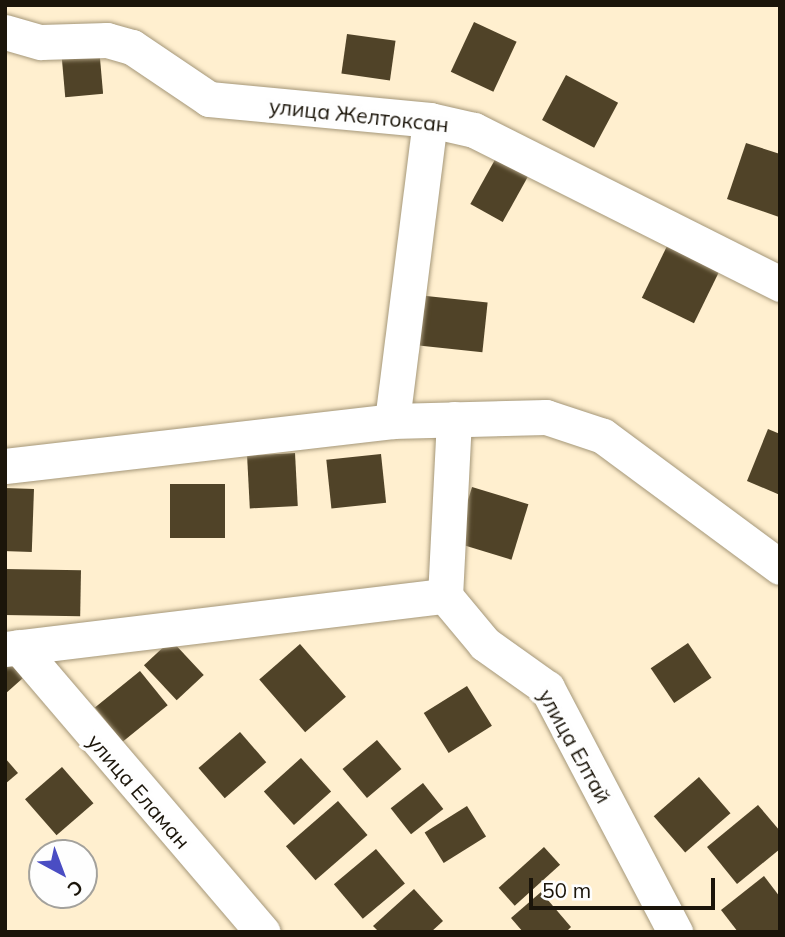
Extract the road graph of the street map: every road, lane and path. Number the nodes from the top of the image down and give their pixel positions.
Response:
1 (5, 32) edge
2 (430, 120) junction
3 (780, 284) edge
4 (454, 419) junction
5 (391, 421) junction
6 (5, 466) edge
7 (780, 567) edge
8 (445, 596) junction
9 (12, 648) edge
10 (262, 932) edge
11 (675, 932) edge

1 - 2 street, улица Желтоксан
2 - 3 street, улица Желтоксан
2 - 5 street
4 - 5 street
4 - 7 street
4 - 8 street
5 - 6 street
8 - 9 street
8 - 11 street, улица Елтай
9 - 10 street, улица Еламан

